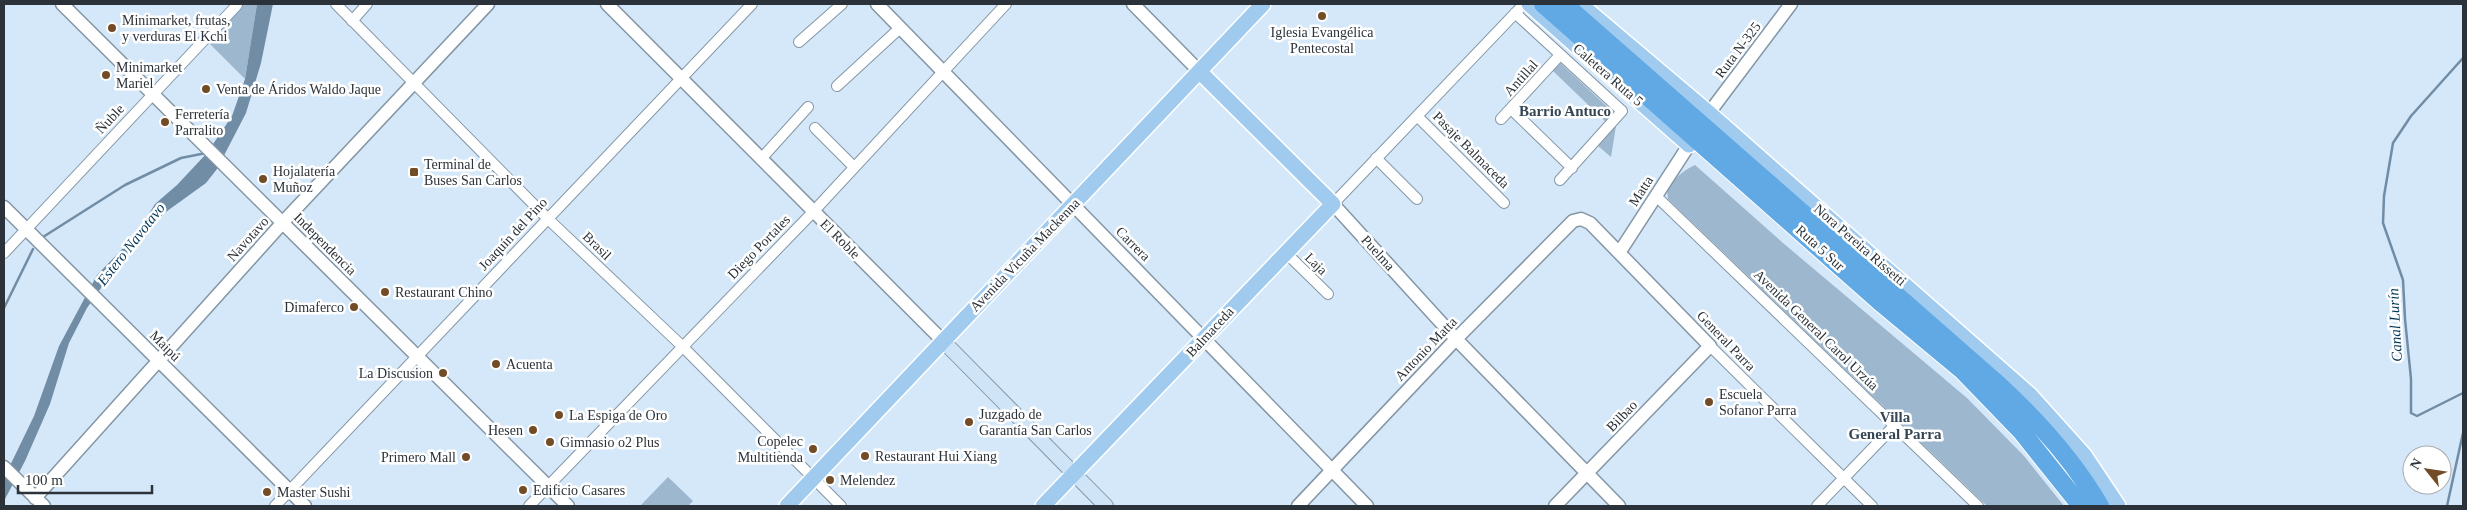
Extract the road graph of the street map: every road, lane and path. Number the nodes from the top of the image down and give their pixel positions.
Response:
1 (62, 4) edge
2 (237, 4) edge
3 (336, 4) edge
4 (367, 4) edge
5 (488, 4) edge
6 (607, 4) edge
7 (752, 4) edge
8 (842, 4) edge
9 (876, 4) edge
10 (1005, 4) edge
11 (1133, 4) edge
12 (1263, 4) edge
13 (1524, 4) edge
14 (1529, 4) edge
15 (1543, 4) edge
16 (1564, 4) edge
17 (1580, 4) edge
18 (1791, 4) edge
19 (1514, 14) junction
20 (352, 21) junction
21 (900, 28) junction
22 (800, 42) dead end
23 (1560, 55) junction
24 (941, 72) junction
25 (1200, 72) junction
26 (681, 78) junction
27 (413, 84) junction
28 (837, 86) dead end
29 (152, 94) junction
30 (808, 107) dead end
31 (1511, 109) junction
32 (1709, 113) junction
33 (1417, 116) junction
34 (1501, 119) dead end
35 (815, 128) dead end
36 (1688, 145) junction
37 (1376, 158) junction
38 (761, 159) junction
39 (854, 166) junction
40 (1572, 168) junction
41 (1560, 180) dead end
42 (1656, 196) junction
43 (1416, 199) dead end
44 (1073, 204) junction
45 (1333, 204) junction
46 (1504, 204) dead end
47 (4, 207) edge
48 (813, 212) junction
49 (547, 218) junction
50 (1581, 219) joint
51 (283, 223) junction
52 (26, 229) junction
53 (1285, 252) junction
54 (4, 253) edge
55 (1619, 253) junction
56 (1328, 294) dead end
57 (1879, 301) junction
58 (1204, 338) junction
59 (1456, 339) junction
60 (943, 341) junction
61 (682, 346) junction
62 (1710, 346) junction
63 (416, 356) junction
64 (159, 360) junction
65 (1895, 425) junction
66 (4, 467) edge
67 (1332, 470) junction
68 (1588, 472) junction
69 (1074, 474) junction
70 (1843, 478) junction
71 (813, 479) junction
72 (547, 486) junction
73 (290, 491) junction
74 (39, 502) edge
75 (275, 506) edge
76 (305, 506) edge
77 (528, 506) edge
78 (568, 506) edge
79 (787, 506) edge
80 (841, 506) edge
81 (1043, 506) edge
82 (1106, 506) edge
83 (1298, 506) edge
84 (1366, 506) edge
85 (1555, 506) edge
86 (1620, 506) edge
87 (1817, 506) edge
88 (1872, 506) edge
89 (1978, 506) edge
90 (2081, 506) edge
91 (2100, 506) edge
92 (2118, 506) edge

1 - 29 street, Independencia
2 - 29 street, Ñuble
3 - 20 street, Brasil
4 - 20 street
5 - 27 street, Navotavo
6 - 26 street, El Roble
7 - 26 street, Joaquín del Pino
8 - 22 street
9 - 21 street, Carrera
10 - 24 street, Diego Portales
11 - 25 street, Puelma
12 - 25 main road, Avenida Vicuña Mackenna
13 - 19 street, Balmaceda
14 - 36 main road, Caletera Ruta 5
15 - 57 highway, Ruta 5 Sur
16 - 91 highway, Ruta 5 Sur
17 - 32 main road, Nora Pereira Rissetti
18 - 32 street, Ruta N-325
19 - 23 street
19 - 33 street, Balmaceda
20 - 27 street, Brasil
21 - 24 street, Carrera
21 - 28 street
23 - 31 street, Antillal
23 - 40 street
24 - 39 street, Diego Portales
24 - 44 street, Carrera
25 - 44 main road, Avenida Vicuña Mackenna
25 - 45 main road, Puelma
26 - 38 street, El Roble
26 - 49 street, Joaquín del Pino
27 - 49 street, Brasil
27 - 51 street, Navotavo
29 - 51 street, Independencia
29 - 52 street, Ñuble
30 - 38 street
31 - 34 street, Antillal
31 - 40 street
32 - 92 main road, Nora Pereira Rissetti
33 - 37 street, Balmaceda
33 - 46 street, Pasaje Balmaceda
35 - 39 street
36 - 42 street, Matta
36 - 57 highway
37 - 43 street
37 - 45 street, Balmaceda
38 - 48 street, El Roble
39 - 48 street, Diego Portales
40 - 41 street
42 - 55 street, Matta
42 - 65 street, Avenida General Carol Urzúa
44 - 58 street, Carrera
44 - 60 main road, Avenida Vicuña Mackenna
45 - 53 main road, Balmaceda
45 - 59 street, Puelma
47 - 52 street, Maipú
48 - 60 street, El Roble
48 - 61 street, Diego Portales
49 - 61 street, Brasil
49 - 63 street, Joaquín del Pino
50 - 55 street, General Parra
50 - 59 street, Antonio Matta
51 - 63 street, Independencia
51 - 64 street, Navotavo
52 - 54 street, Ñuble
52 - 64 street, Maipú
53 - 56 street, Laja
53 - 58 main road, Balmaceda
55 - 62 street, General Parra
57 - 90 highway, Ruta 5 Sur
58 - 67 street, Carrera
58 - 69 main road, Balmaceda
59 - 67 street, Antonio Matta
59 - 68 street, Puelma
60 - 69 main road, El Roble
60 - 71 main road, Avenida Vicuña Mackenna
61 - 71 street, Brasil
61 - 72 street, Diego Portales
62 - 68 street, Bilbao
62 - 70 street, General Parra
63 - 72 street, Independencia
63 - 73 street, Joaquín del Pino
64 - 73 street, Maipú
64 - 74 street, Navotavo
65 - 70 street
65 - 89 street, Avenida General Carol Urzúa
66 - 74 street
67 - 83 street, Antonio Matta
67 - 84 street, Carrera
68 - 85 street, Bilbao
68 - 86 street, Puelma
69 - 81 main road, Balmaceda
69 - 82 main road, El Roble
70 - 87 street
70 - 88 street, General Parra
71 - 79 main road, Avenida Vicuña Mackenna
71 - 80 street, Brasil
72 - 77 street, Diego Portales
72 - 78 street, Independencia
73 - 75 street, Joaquín del Pino
73 - 76 street, Maipú

